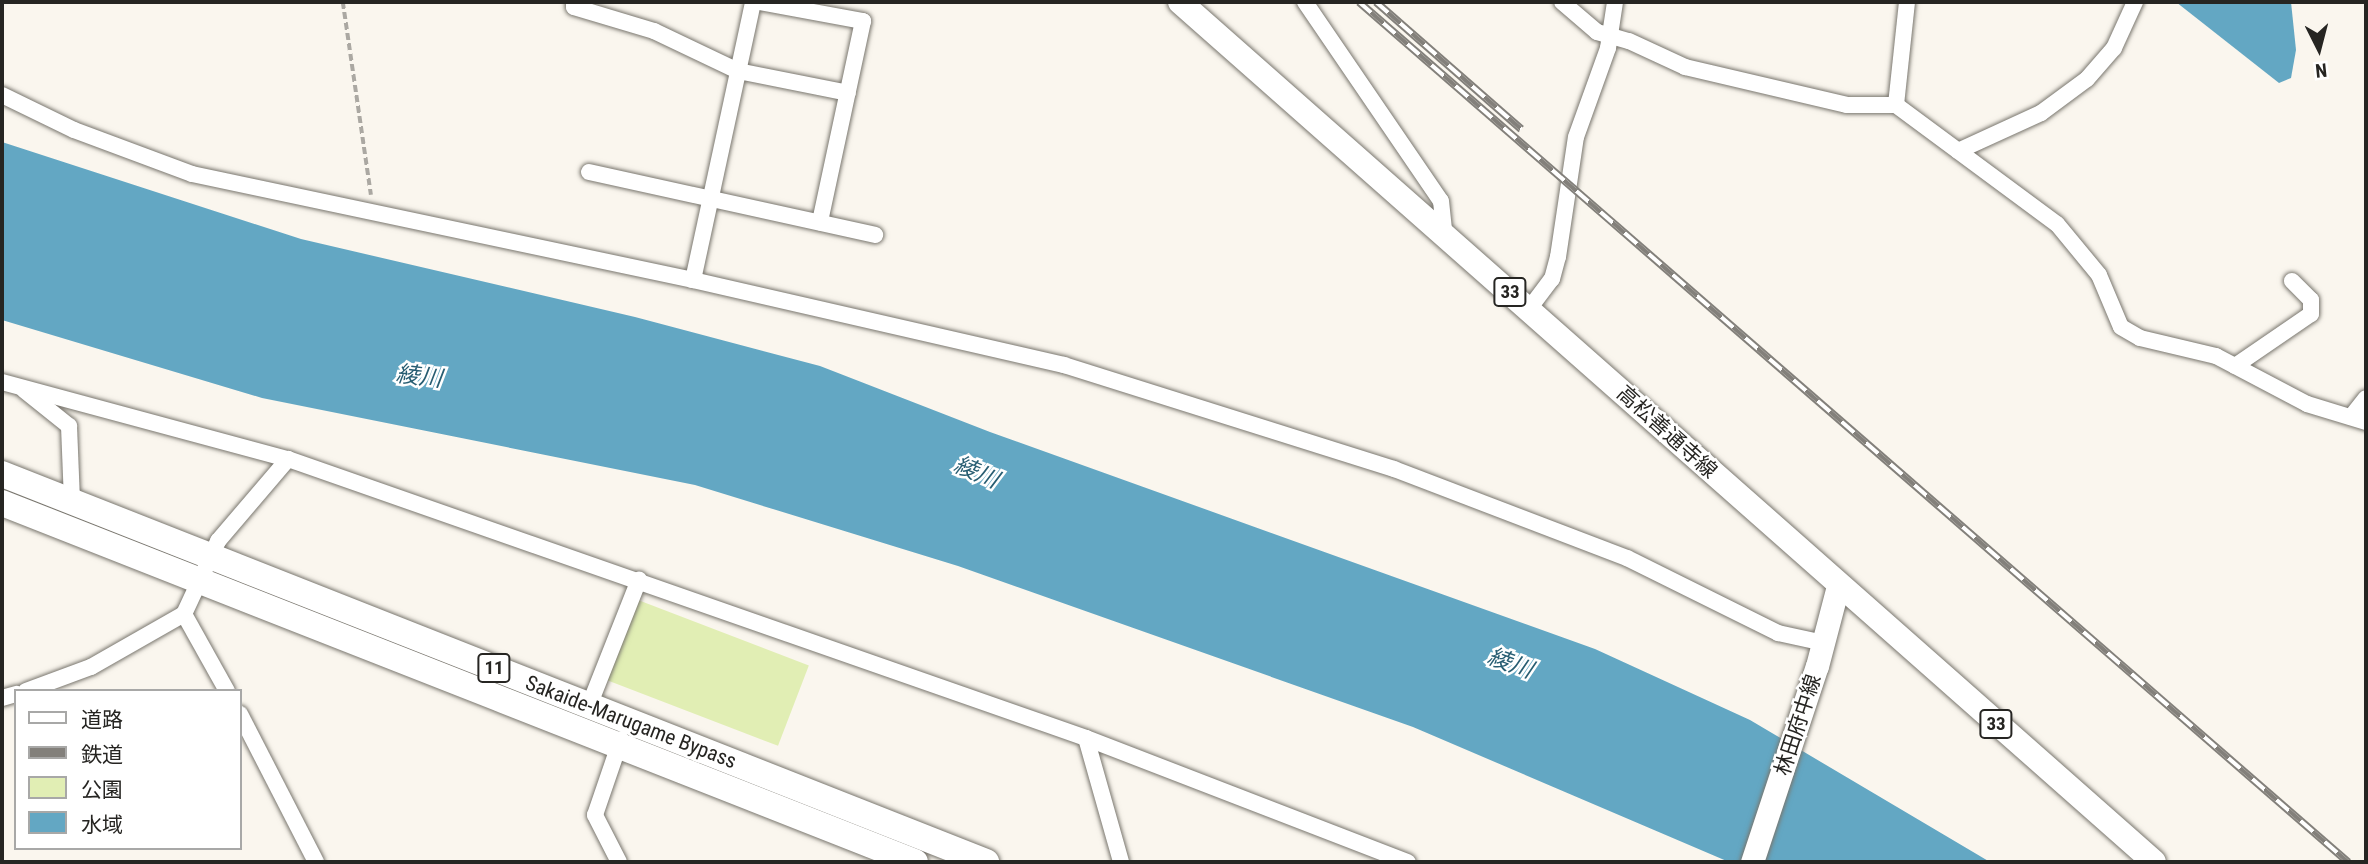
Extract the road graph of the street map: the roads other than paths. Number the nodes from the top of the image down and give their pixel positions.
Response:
1 (574, 2) edge
2 (753, 2) edge
3 (759, 2) edge
4 (1180, 2) edge
5 (1305, 2) edge
6 (1562, 2) edge
7 (1615, 2) edge
8 (1907, 2) edge
9 (2135, 2) edge
10 (1609, 36) junction
11 (738, 71) junction
12 (848, 93) junction
13 (2, 95) edge
14 (1896, 105) junction
15 (1958, 151) junction
16 (589, 172) dead end
17 (712, 199) junction
18 (820, 222) junction
19 (1444, 232) junction
20 (875, 235) dead end
21 (693, 280) junction
22 (2292, 281) dead end
23 (1529, 309) junction
24 (2235, 366) junction
25 (2, 382) edge
26 (19, 386) junction
27 (2366, 398) edge
28 (2359, 420) edge
29 (288, 459) junction
30 (2, 474) edge
31 (72, 501) junction
32 (2, 503) edge
33 (210, 554) junction
34 (199, 580) junction
35 (639, 580) junction
36 (1838, 586) junction
37 (184, 614) junction
38 (1824, 643) junction
39 (31, 689) edge
40 (226, 689) edge
41 (589, 706) junction
42 (242, 718) edge
43 (629, 721) junction
44 (1086, 738) junction
45 (619, 747) junction
46 (316, 862) edge
47 (619, 862) edge
48 (915, 862) edge
49 (986, 862) edge
50 (1121, 862) edge
51 (1408, 862) edge
52 (1752, 862) edge
53 (2154, 862) edge

1 - 11 street
2 - 11 street
3 - 12 street
4 - 19 main road, 高松善通寺線 / 33
5 - 19 street
6 - 10 street
7 - 10 street
8 - 14 street
9 - 15 street
10 - 14 street
10 - 23 street
11 - 12 street
11 - 17 street
12 - 18 street
13 - 21 street
14 - 15 street
15 - 24 street
16 - 17 street
17 - 18 street
17 - 21 street
18 - 20 street
19 - 23 main road, 高松善通寺線 / 33
21 - 38 street
22 - 24 street
23 - 36 main road, 高松善通寺線 / 33
24 - 28 street
25 - 26 street
26 - 29 street
26 - 31 street
27 - 28 street
29 - 33 street
29 - 35 street
30 - 31 highway, Sakaide-Marugame Bypass / 11
31 - 33 highway, Sakaide-Marugame Bypass / 11
32 - 34 highway, Sakaide-Marugame Bypass / 11
33 - 34 street
33 - 41 highway, Sakaide-Marugame Bypass / 11
34 - 37 street
34 - 45 highway, Sakaide-Marugame Bypass / 11
35 - 41 street
35 - 44 street
36 - 38 main road, 林田府中線
36 - 53 main road, 高松善通寺線 / 33
37 - 39 street
37 - 40 street
38 - 52 main road, 林田府中線
41 - 43 highway, Sakaide-Marugame Bypass / 11
42 - 46 street
43 - 45 street
43 - 49 highway, Sakaide-Marugame Bypass / 11
44 - 50 street
44 - 51 street
45 - 47 street
45 - 48 highway, Sakaide-Marugame Bypass / 11

